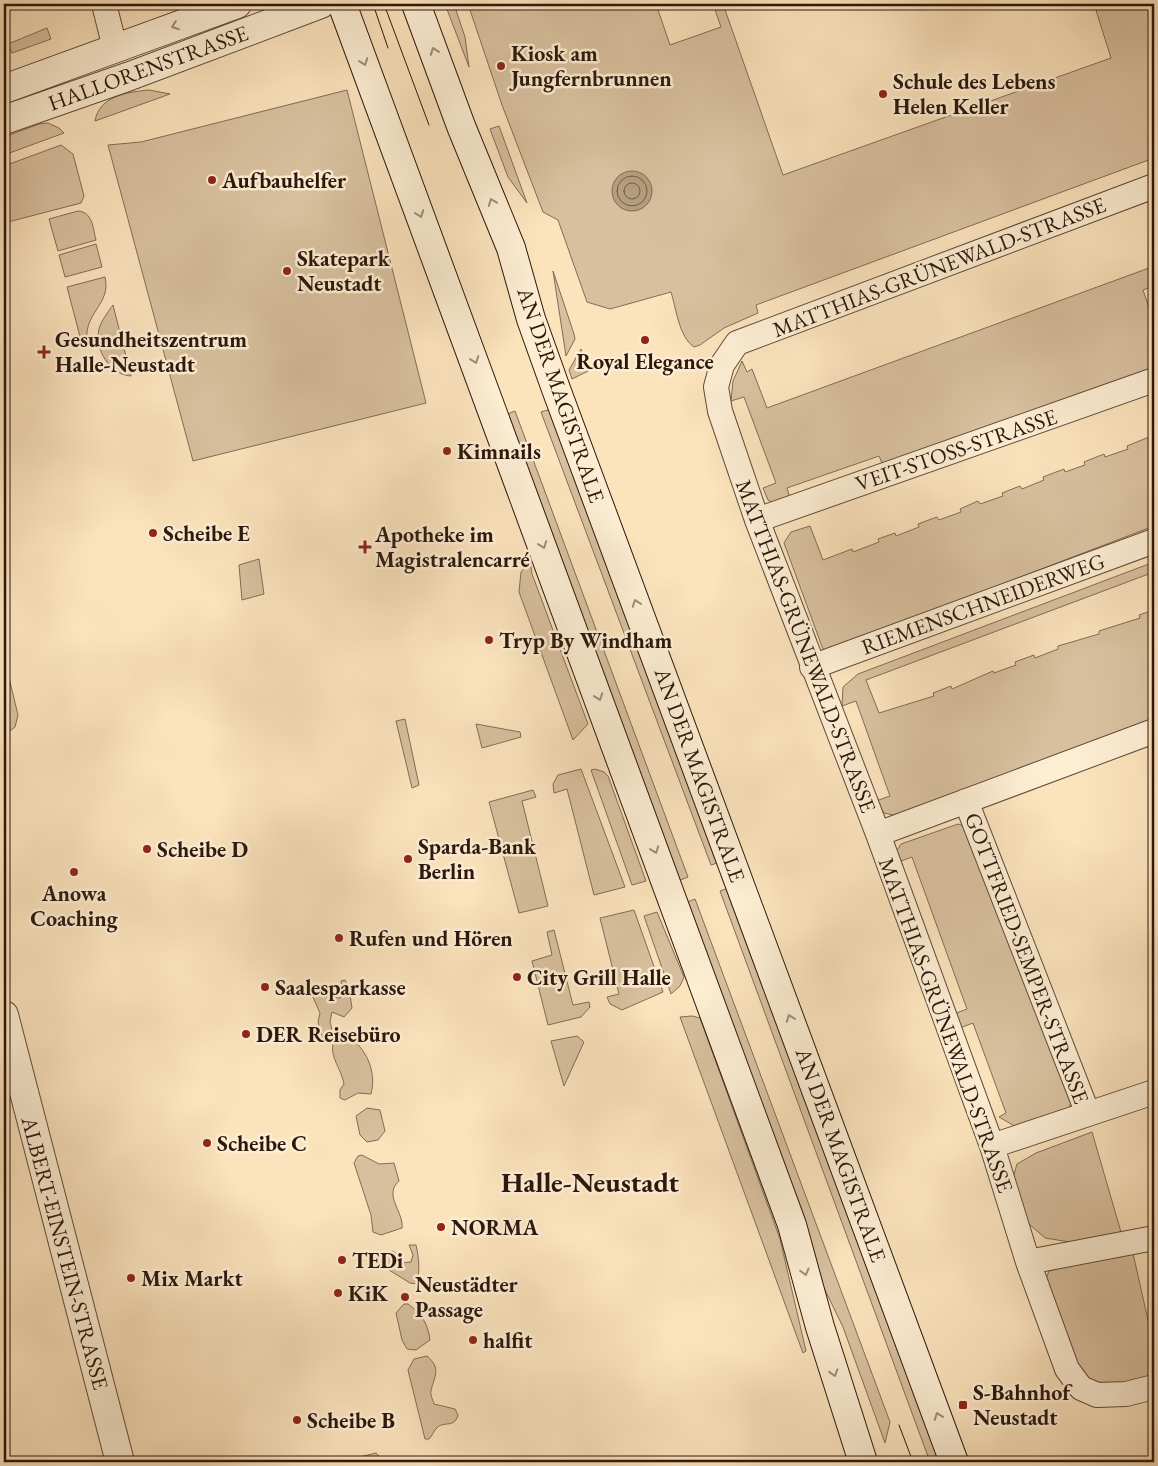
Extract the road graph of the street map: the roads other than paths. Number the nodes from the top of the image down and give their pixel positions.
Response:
1 (104, 4) edge
2 (237, 4) edge
3 (321, 4) edge
4 (342, 4) edge
5 (416, 4) edge
6 (115, 48) junction
7 (4, 89) edge
8 (4, 120) edge
9 (1154, 186) edge
10 (1154, 380) edge
11 (757, 520) junction
12 (1154, 541) edge
13 (812, 667) junction
14 (1154, 731) edge
15 (966, 801) junction
16 (878, 834) junction
17 (4, 1015) edge
18 (1154, 1092) edge
19 (1088, 1114) junction
20 (992, 1146) junction
21 (1154, 1238) edge
22 (1028, 1262) junction
23 (1154, 1387) edge
24 (120, 1462) edge
25 (863, 1462) edge
26 (954, 1462) edge

1 - 6 street
2 -> 6 main road, HALLORENSTRASSE
3 - 8 main road, HALLORENSTRASSE
4 -> 25 main road
26 -> 5 main road, AN DER MAGISTRALE
6 - 7 main road, HALLORENSTRASSE
9 - 11 street, MATTHIAS-GRÜNEWALD-STRASSE
10 - 11 street, VEIT-STOSS-STRASSE
11 - 13 street, MATTHIAS-GRÜNEWALD-STRASSE
12 - 13 street, RIEMENSCHNEIDERWEG
13 - 16 street, MATTHIAS-GRÜNEWALD-STRASSE
14 - 15 street, GOTTFRIED-SEMPER-STRASSE
15 - 16 street, GOTTFRIED-SEMPER-STRASSE
15 - 19 street, GOTTFRIED-SEMPER-STRASSE
16 - 20 street, MATTHIAS-GRÜNEWALD-STRASSE
17 - 24 main road, ALBERT-EINSTEIN-STRASSE
18 - 19 street, GOTTFRIED-SEMPER-STRASSE
19 - 20 street, GOTTFRIED-SEMPER-STRASSE
20 - 22 street, MATTHIAS-GRÜNEWALD-STRASSE
21 - 22 street
22 - 23 street, MATTHIAS-GRÜNEWALD-STRASSE

